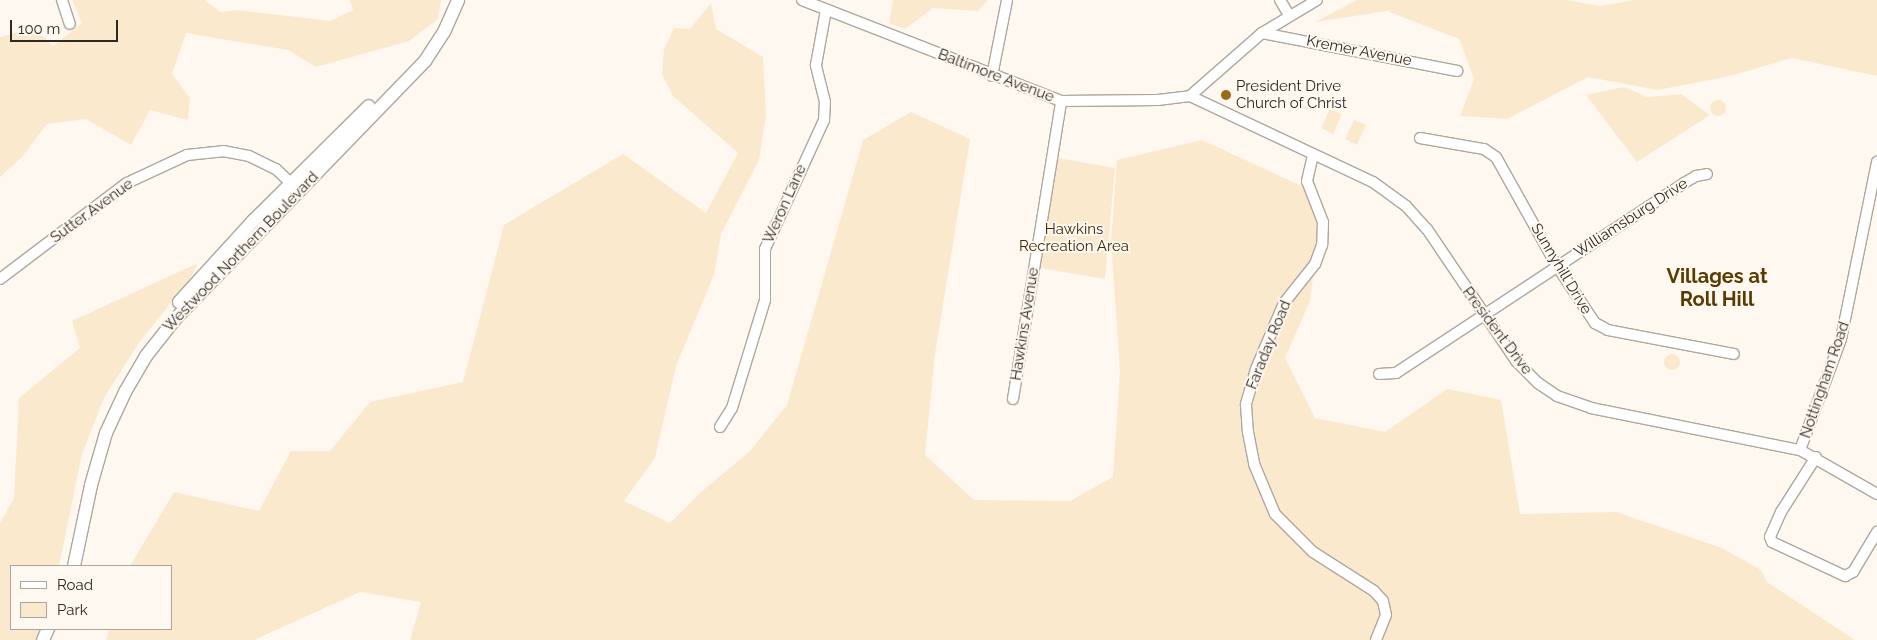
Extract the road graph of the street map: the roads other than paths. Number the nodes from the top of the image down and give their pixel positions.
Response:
1 (62, 0) edge
2 (449, 0) edge
3 (458, 0) edge
4 (802, 0) edge
5 (1007, 0) edge
6 (1280, 0) edge
7 (1317, 0) edge
8 (826, 10) junction
9 (1289, 15) junction
10 (70, 24) dead end
11 (1262, 33) junction
12 (1457, 71) dead end
13 (992, 76) junction
14 (1190, 96) junction
15 (1061, 101) junction
16 (1420, 138) dead end
17 (1313, 155) junction
18 (1877, 162) edge
19 (1707, 174) dead end
20 (295, 187) junction
21 (1557, 266) junction
22 (0, 280) edge
23 (1483, 315) junction
24 (1734, 354) dead end
25 (1380, 374) dead end
26 (1012, 399) dead end
27 (720, 427) dead end
28 (1800, 450) junction
29 (1816, 458) junction
30 (1877, 494) edge
31 (1877, 532) edge
32 (66, 565) edge
33 (74, 565) edge
34 (1376, 640) edge

1 - 10 street
2 - 20 main road, Westwood Northern Boulevard
3 - 20 main road, Westwood Northern Boulevard
4 - 8 street, Baltimore Avenue
5 - 13 street
6 - 9 street
7 - 9 street
8 - 13 street, Baltimore Avenue
8 - 27 street, Weron Lane
9 - 11 street
11 - 12 street, Kremer Avenue
11 - 14 street
13 - 15 street, Baltimore Avenue
14 - 15 street, Baltimore Avenue
14 - 17 street, President Drive
15 - 26 street, Hawkins Avenue
16 - 21 street, Sunnyhill Drive
17 - 23 street, President Drive
17 - 34 street, Faraday Road
18 - 28 street, Nottingham Road
19 - 21 street, Williamsburg Drive
20 - 22 street, Sutter Avenue
20 - 32 main road, Westwood Northern Boulevard
20 - 33 main road, Westwood Northern Boulevard
21 - 23 street, Williamsburg Drive
21 - 24 street, Sunnyhill Drive
23 - 25 street, Williamsburg Drive
23 - 28 street, President Drive
28 - 29 street, President Drive
29 - 30 street, President Drive
29 - 31 street

